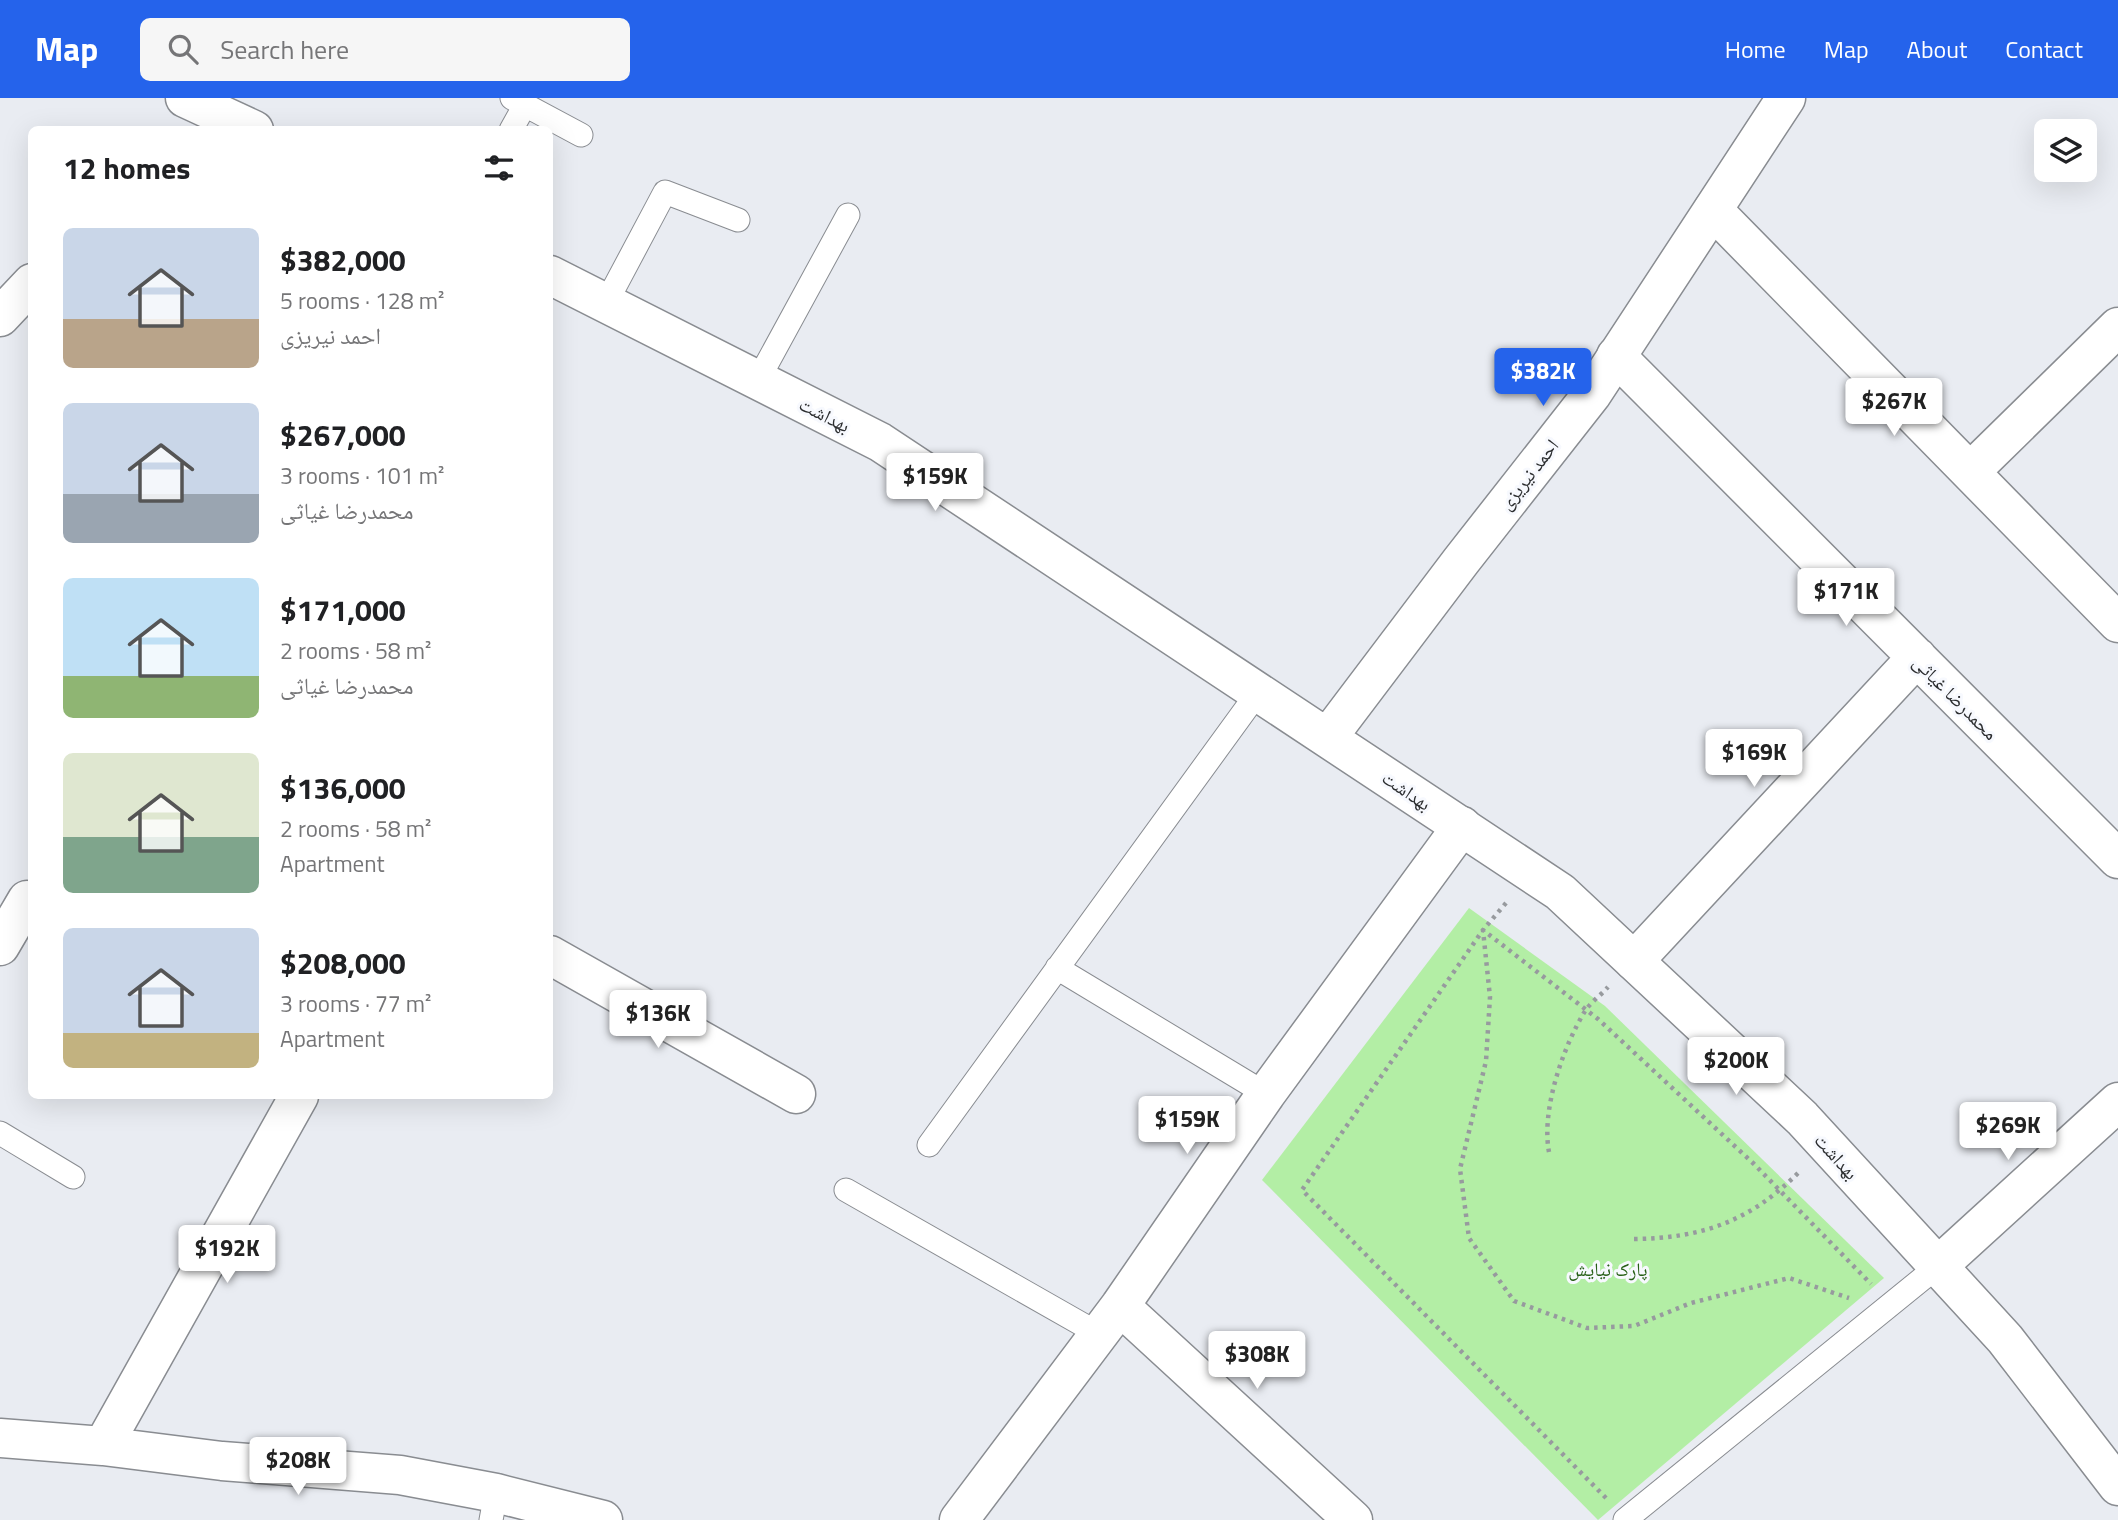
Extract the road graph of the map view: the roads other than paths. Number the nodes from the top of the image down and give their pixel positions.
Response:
1 (1786, 98) edge
2 (519, 102) edge
3 (192, 106) edge
4 (244, 126) edge
5 (511, 126) edge
6 (581, 135) dead end
7 (1713, 210) junction
8 (848, 215) dead end
9 (738, 220) dead end
10 (553, 276) edge
11 (28, 287) edge
12 (606, 303) junction
13 (0, 317) edge
14 (2118, 327) edge
15 (1616, 356) junction
16 (758, 380) junction
17 (1970, 472) junction
18 (2118, 623) edge
19 (1917, 657) junction
20 (1259, 691) junction
21 (1328, 737) junction
22 (1462, 826) junction
23 (2118, 859) edge
24 (19, 897) edge
25 (0, 946) edge
26 (553, 956) edge
27 (1634, 961) junction
28 (1057, 968) junction
29 (796, 1094) dead end
30 (1266, 1094) junction
31 (297, 1099) edge
32 (2118, 1102) edge
33 (0, 1133) edge
34 (929, 1145) dead end
35 (73, 1177) dead end
36 (846, 1190) dead end
37 (1938, 1266) junction
38 (1110, 1320) junction
39 (0, 1438) edge
40 (103, 1446) junction
41 (2118, 1486) edge
42 (493, 1507) edge
43 (603, 1520) edge
44 (959, 1520) edge
45 (1353, 1520) edge
46 (1625, 1520) edge

1 - 7 street, احمد نیریزی
2 - 5 lane
2 - 6 lane
3 - 4 street
7 - 15 street, احمد نیریزی
7 - 17 street
8 - 16 lane
9 - 12 lane
10 - 12 street, بهداشت
11 - 13 street
12 - 16 street, بهداشت
14 - 17 street
15 - 19 street, محمدرضا غیاثی
15 - 21 street, احمد نیریزی
16 - 20 street, بهداشت
17 - 18 street
19 - 23 street, محمدرضا غیاثی
19 - 27 street
20 - 21 street, بهداشت
20 - 28 lane
21 - 22 street, بهداشت
22 - 27 street, بهداشت
22 - 30 street
24 - 25 street
26 - 29 street
27 - 37 street, بهداشت
28 - 30 lane
28 - 34 lane
30 - 38 street
31 - 40 street
32 - 37 street
33 - 35 lane
36 - 38 lane
37 - 41 street, بهداشت
37 - 46 lane
38 - 44 street
38 - 45 street
39 - 40 street
40 - 42 street
42 - 43 street

